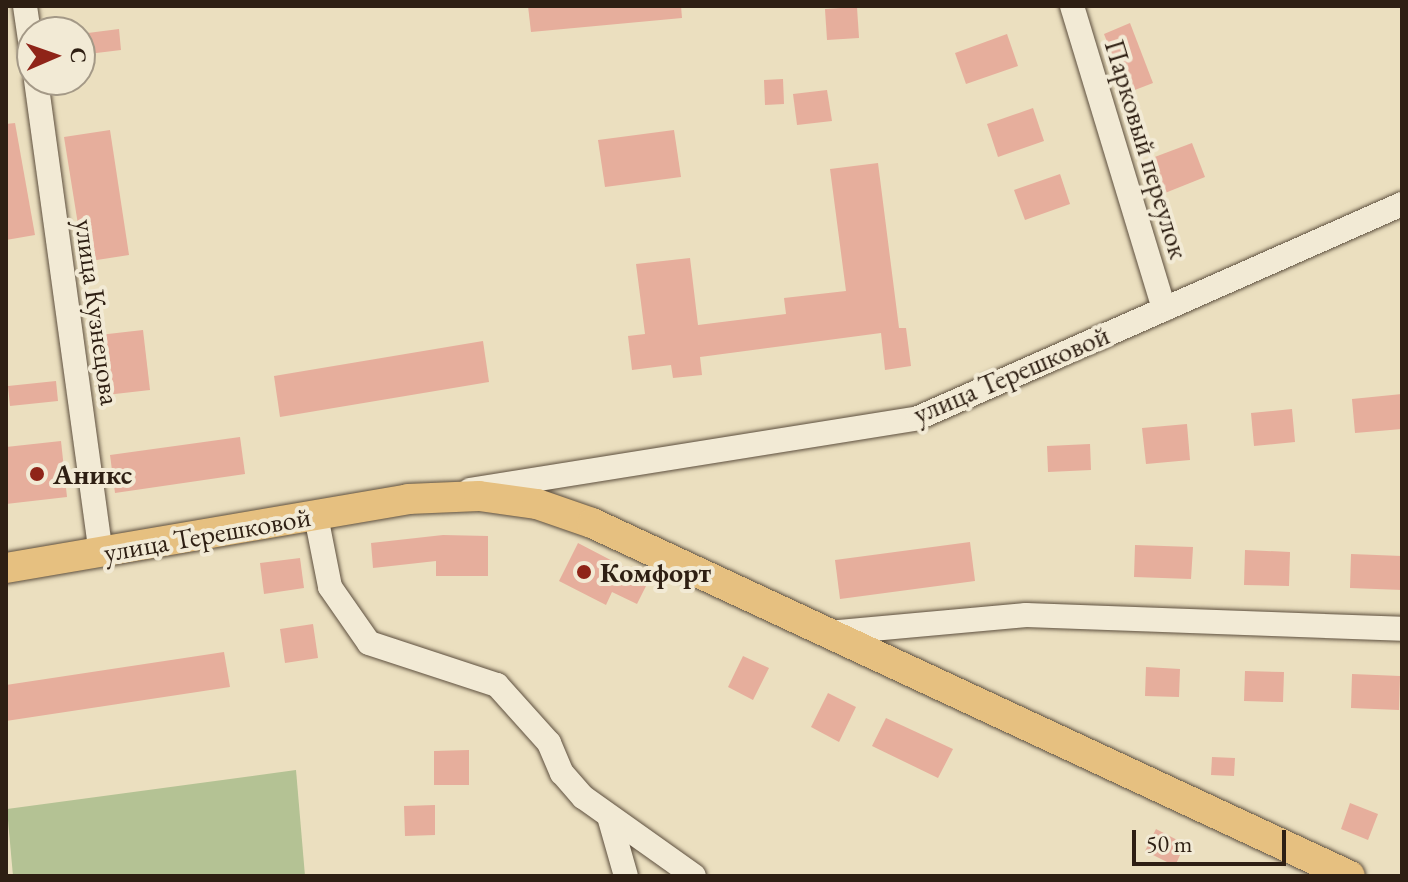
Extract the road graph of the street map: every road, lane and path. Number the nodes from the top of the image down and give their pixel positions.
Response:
1 (1072, 6) edge
2 (38, 96) edge
3 (1402, 204) edge
4 (1164, 309) junction
5 (408, 499) junction
6 (316, 516) junction
7 (101, 552) junction
8 (6, 568) edge
9 (1402, 629) edge
10 (828, 633) junction
11 (610, 820) junction
12 (626, 876) edge
13 (694, 876) edge
14 (1350, 876) edge

1 - 4 street, Парковый переулок
2 - 7 street, улица Кузнецова
3 - 4 street, улица Терешковой
4 - 5 street, улица Терешковой
5 - 6 main road, улица Терешковой
5 - 10 main road, улица Терешковой
6 - 7 main road, улица Терешковой
6 - 11 street
7 - 8 main road, улица Терешковой
9 - 10 street
10 - 14 main road, улица Терешковой
11 - 12 street
11 - 13 street

